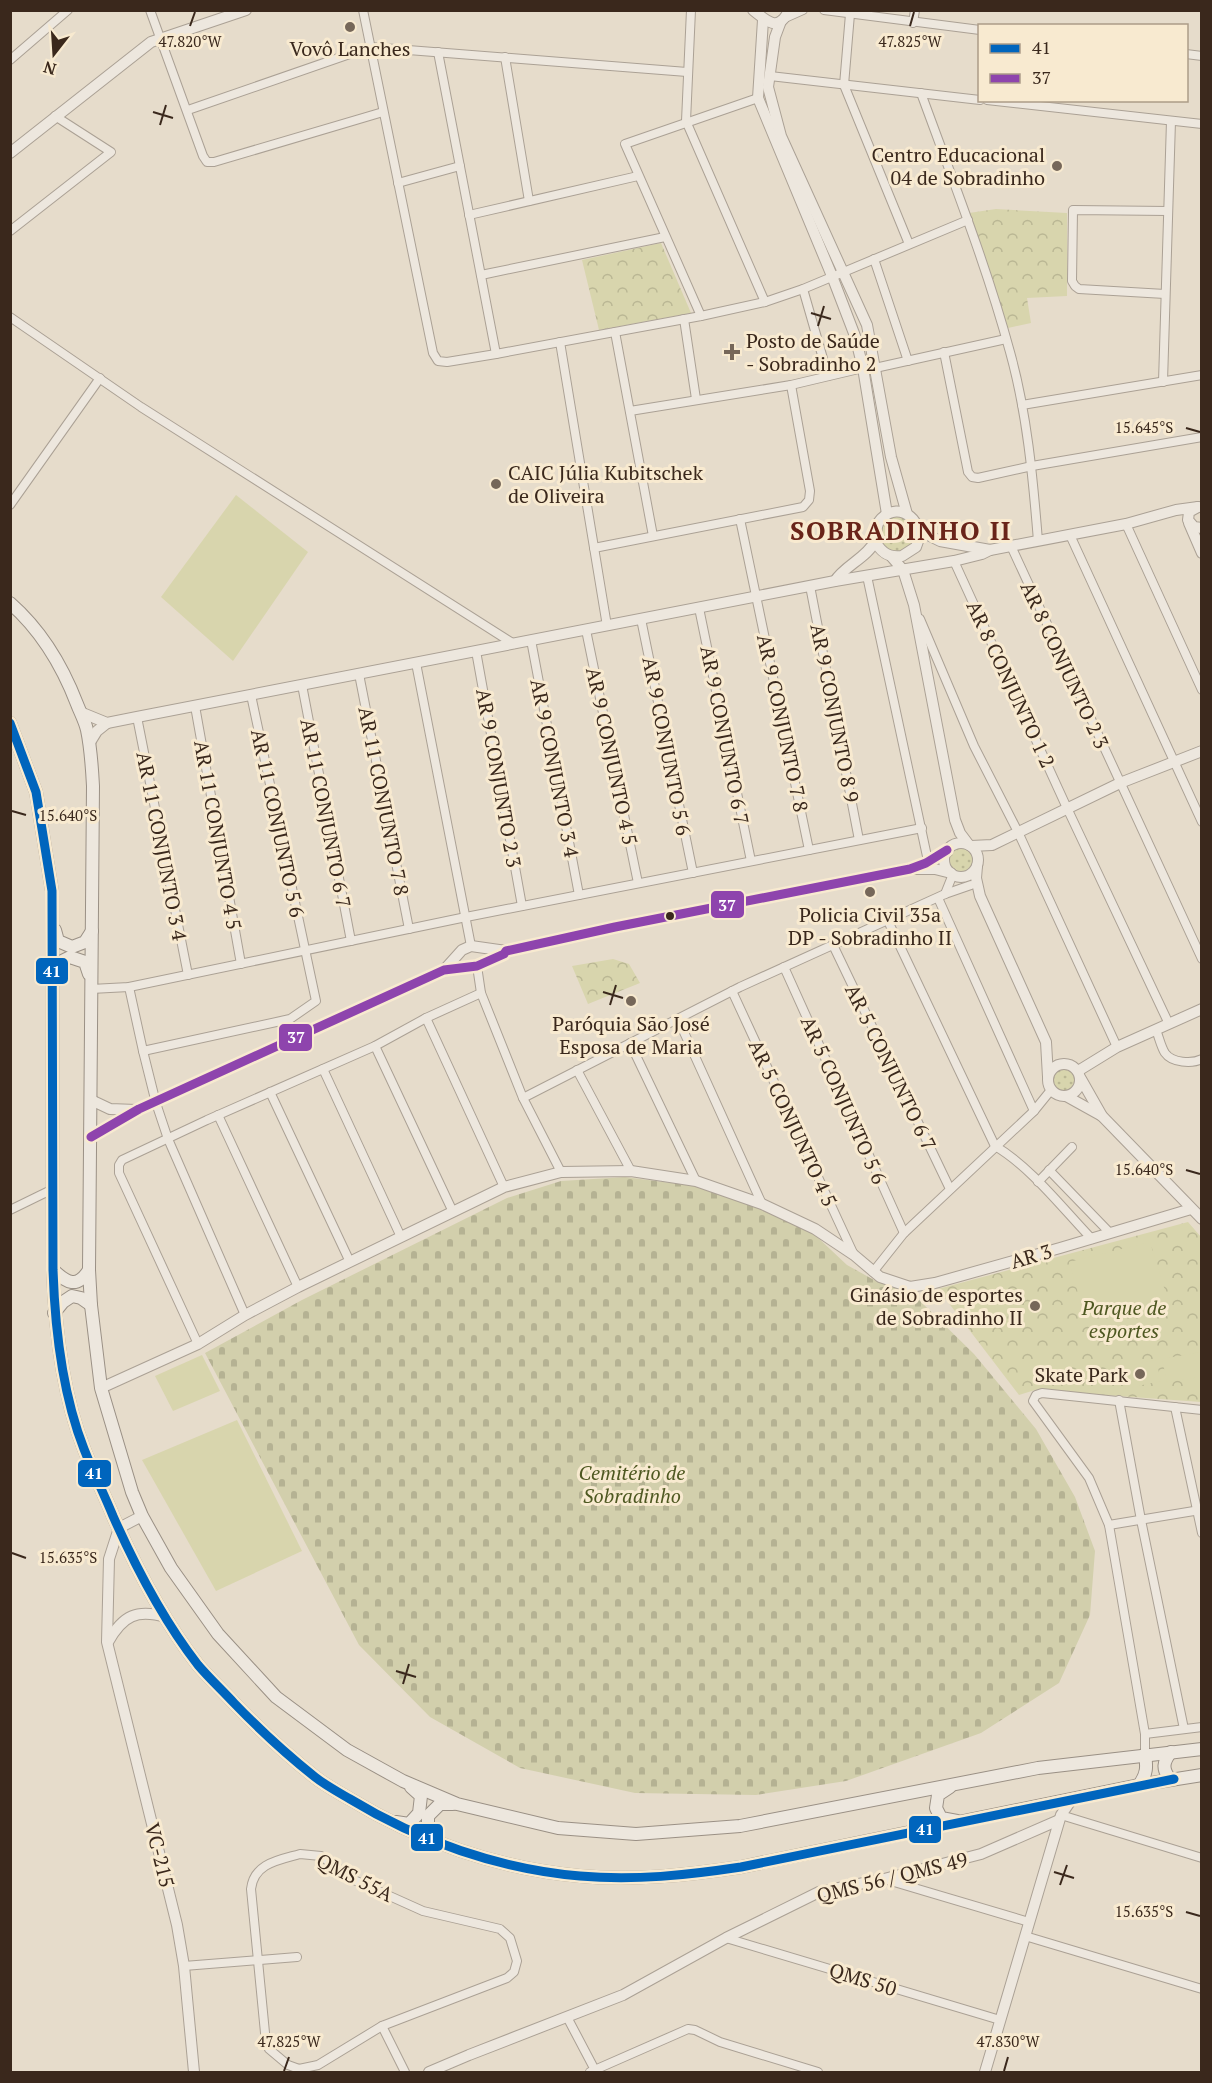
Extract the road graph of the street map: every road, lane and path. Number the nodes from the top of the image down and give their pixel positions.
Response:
1 (68, 10) edge
2 (150, 10) edge
3 (246, 10) edge
4 (363, 10) edge
5 (691, 10) edge
6 (803, 10) edge
7 (824, 10) edge
8 (915, 10) edge
9 (757, 13) edge
10 (221, 14) edge
11 (850, 14) junction
12 (785, 16) edge
13 (913, 23) junction
14 (978, 30) edge
15 (161, 38) junction
16 (370, 47) junction
17 (438, 52) junction
18 (505, 57) junction
19 (10, 60) edge
20 (687, 72) junction
21 (770, 76) junction
22 (844, 85) junction
23 (921, 93) junction
24 (758, 98) junction
25 (978, 100) edge
26 (1005, 102) edge
27 (188, 110) junction
28 (383, 112) junction
29 (55, 116) junction
30 (1171, 121) junction
31 (686, 122) junction
32 (1202, 124) edge
33 (10, 153) edge
34 (460, 166) junction
35 (638, 176) junction
36 (398, 183) junction
37 (529, 201) junction
38 (1168, 211) junction
39 (469, 215) junction
40 (968, 220) junction
41 (10, 231) edge
42 (665, 237) junction
43 (909, 244) junction
44 (874, 259) junction
45 (837, 273) junction
46 (481, 275) junction
47 (803, 289) junction
48 (1165, 294) junction
49 (765, 302) junction
50 (701, 316) junction
51 (10, 317) edge
52 (684, 319) junction
53 (615, 332) junction
54 (1006, 339) junction
55 (560, 342) junction
56 (944, 352) junction
57 (496, 354) junction
58 (908, 361) junction
59 (875, 368) junction
60 (863, 369) junction
61 (1202, 375) edge
62 (828, 376) junction
63 (100, 378) junction
64 (1163, 382) junction
65 (791, 385) junction
66 (696, 399) junction
67 (1022, 405) junction
68 (630, 411) junction
69 (1202, 437) edge
70 (1032, 466) junction
71 (10, 506) edge
72 (1200, 507) edge
73 (887, 514) junction
74 (906, 514) junction
75 (1162, 514) junction
76 (740, 519) junction
77 (1188, 520) junction
78 (1126, 524) junction
79 (1202, 528) edge
80 (920, 531) junction
81 (1070, 535) junction
82 (653, 536) junction
83 (875, 540) junction
84 (940, 541) junction
85 (1038, 541) junction
86 (1011, 546) junction
87 (594, 548) junction
88 (990, 550) junction
89 (912, 551) junction
90 (1201, 552) edge
91 (891, 556) junction
92 (954, 561) junction
93 (903, 570) junction
94 (867, 576) junction
95 (835, 581) junction
96 (810, 586) junction
97 (757, 596) junction
98 (10, 603) edge
99 (914, 605) junction
100 (699, 608) junction
101 (641, 619) junction
102 (608, 626) junction
103 (586, 630) junction
104 (531, 640) junction
105 (514, 644) junction
106 (476, 651) junction
107 (416, 663) junction
108 (359, 674) junction
109 (302, 685) junction
110 (1202, 690) edge
111 (251, 695) junction
112 (195, 706) junction
113 (80, 712) junction
114 (137, 717) junction
115 (10, 723) edge
116 (107, 723) junction
117 (89, 744) junction
118 (1202, 751) edge
119 (1174, 761) junction
120 (1120, 783) junction
121 (1067, 808) junction
122 (954, 820) junction
123 (1202, 822) edge
124 (922, 828) junction
125 (1018, 832) junction
126 (860, 840) junction
127 (970, 846) junction
128 (990, 846) junction
129 (948, 849) junction
130 (809, 850) junction
131 (751, 861) junction
132 (928, 861) junction
133 (977, 864) junction
134 (910, 869) junction
135 (693, 873) junction
136 (955, 874) junction
137 (638, 883) junction
138 (971, 885) junction
139 (579, 895) junction
140 (942, 896) junction
141 (980, 896) junction
142 (522, 906) junction
143 (466, 917) junction
144 (888, 921) junction
145 (53, 926) junction
146 (409, 929) junction
147 (92, 930) junction
148 (351, 941) junction
149 (833, 945) junction
150 (471, 947) junction
151 (305, 950) junction
152 (506, 951) junction
153 (1202, 959) edge
154 (241, 964) junction
155 (477, 965) junction
156 (784, 967) junction
157 (444, 970) junction
158 (188, 975) junction
159 (53, 977) junction
160 (91, 983) junction
161 (129, 987) junction
162 (732, 991) junction
163 (481, 993) junction
164 (1202, 1009) edge
165 (426, 1018) junction
166 (678, 1019) junction
167 (1169, 1024) junction
168 (1156, 1030) junction
169 (1046, 1042) junction
170 (630, 1043) junction
171 (375, 1046) junction
172 (1118, 1047) junction
173 (143, 1051) junction
174 (1202, 1059) edge
175 (323, 1069) junction
176 (577, 1070) junction
177 (1077, 1072) junction
178 (1048, 1077) junction
179 (1051, 1090) junction
180 (270, 1092) junction
181 (1066, 1096) junction
182 (523, 1098) junction
183 (91, 1100) junction
184 (156, 1103) junction
185 (139, 1109) junction
186 (1034, 1111) junction
187 (218, 1115) junction
188 (1102, 1116) junction
189 (90, 1137) junction
190 (168, 1139) junction
191 (995, 1146) junction
192 (1072, 1147) dead end
193 (1049, 1170) junction
194 (631, 1171) junction
195 (561, 1172) junction
196 (696, 1181) junction
197 (1038, 1182) junction
198 (504, 1187) junction
199 (53, 1189) junction
200 (950, 1189) junction
201 (762, 1204) junction
202 (1191, 1209) junction
203 (10, 1210) edge
204 (453, 1212) junction
205 (1202, 1219) edge
206 (904, 1233) junction
207 (1110, 1233) junction
208 (401, 1237) junction
209 (1092, 1239) junction
210 (854, 1255) junction
211 (350, 1262) junction
212 (53, 1270) junction
213 (89, 1270) junction
214 (873, 1272) junction
215 (298, 1287) junction
216 (91, 1305) junction
217 (54, 1313) junction
218 (244, 1315) junction
219 (198, 1344) junction
220 (101, 1388) junction
221 (1119, 1400) junction
222 (1175, 1407) junction
223 (1202, 1410) edge
224 (1199, 1511) edge
225 (142, 1516) junction
226 (1141, 1521) junction
227 (1109, 1525) junction
228 (119, 1528) junction
229 (1202, 1533) edge
230 (166, 1617) junction
231 (107, 1642) junction
232 (1202, 1727) edge
233 (1184, 1729) junction
234 (1145, 1734) junction
235 (1202, 1749) edge
236 (1171, 1752) junction
237 (1145, 1754) junction
238 (1202, 1775) edge
239 (1170, 1779) junction
240 (403, 1781) junction
241 (953, 1784) junction
242 (1139, 1785) junction
243 (1072, 1799) junction
244 (457, 1804) junction
245 (1042, 1806) junction
246 (1060, 1818) junction
247 (389, 1821) junction
248 (961, 1822) junction
249 (445, 1846) junction
250 (1202, 1858) edge
251 (884, 1879) junction
252 (1029, 1922) junction
253 (1025, 1936) junction
254 (726, 1938) junction
255 (297, 1957) dead end
256 (257, 1960) junction
257 (184, 1966) junction
258 (1202, 1989) edge
259 (567, 2017) junction
260 (1000, 2020) junction
261 (382, 2026) junction
262 (594, 2072) edge
263 (194, 2073) edge
264 (405, 2073) edge
265 (429, 2073) edge
266 (818, 2073) edge
267 (985, 2073) edge

1 - 19 street
2 - 15 street
3 - 10 street
4 - 16 street
5 - 20 street
6 - 12 street
7 - 11 street
8 - 13 street
9 - 12 street
9 - 24 street
10 - 15 street
11 - 13 street
11 - 22 street
12 - 21 street
13 - 14 street
15 - 27 street
15 - 29 street
16 - 17 street
16 - 27 street
16 - 28 street
17 - 18 street
17 - 34 street
18 - 20 street
18 - 37 street
20 - 31 street
21 - 22 street
21 - 45 street
22 - 23 street
22 - 43 street
23 - 25 street
23 - 40 street
24 - 31 street
24 - 45 street
26 - 30 street
27 - 28 street
28 - 36 street
29 - 33 street
29 - 41 street
30 - 32 street
30 - 38 street
31 - 35 street
31 - 49 street
34 - 36 street
34 - 39 street
35 - 37 street
35 - 42 street
36 - 57 street
37 - 39 street
38 - 48 street
38 - 48 street
39 - 46 street
40 - 43 street
40 - 54 street
42 - 46 street
42 - 50 street
43 - 44 street
44 - 45 street
44 - 58 street
45 - 47 street
45 - 59 street
45 - 60 street
46 - 57 street
47 - 49 street
47 - 62 street
48 - 64 street
49 - 50 street
50 - 52 street
51 - 63 street
52 - 53 street
52 - 66 street
53 - 55 street
53 - 68 street
54 - 56 street
54 - 67 street
55 - 57 street
55 - 87 street
56 - 58 street
56 - 70 street
58 - 59 street
59 - 74 street
60 - 62 street
60 - 73 street
61 - 64 street
62 - 65 street
63 - 71 street
63 - 105 street
64 - 67 street
65 - 66 street
65 - 76 street
66 - 68 street
67 - 70 street
68 - 82 street
69 - 70 street
70 - 85 street
72 - 75 street
72 - 77 street
73 - 74 street
73 - 83 street
74 - 80 street
75 - 77 street
75 - 78 street
76 - 82 street
76 - 97 street, AR 9 CONJUNTO 7 8
77 - 79 street
77 - 90 street
78 - 81 street
78 - 110 street
79 - 90 street
80 - 84 street
80 - 89 street
81 - 85 street
81 - 119 street
82 - 87 street
83 - 91 street
83 - 95 street
84 - 88 street
84 - 92 street
85 - 86 street
86 - 88 street
86 - 120 street, AR 8 CONJUNTO 2 3
87 - 102 street
88 - 92 street
89 - 91 street
89 - 93 street
91 - 93 street
92 - 93 street
92 - 121 street, AR 8 CONJUNTO 1 2
93 - 94 street
93 - 99 street
94 - 95 street
94 - 124 street
95 - 96 street
96 - 97 street
96 - 126 street, AR 9 CONJUNTO 8 9
97 - 100 street
97 - 130 street, AR 9 CONJUNTO 7 8
98 - 113 main road
99 - 122 street
99 - 125 street
100 - 101 street
100 - 131 street, AR 9 CONJUNTO 6 7
101 - 102 street
101 - 135 street, AR 9 CONJUNTO 5 6
102 - 103 street
103 - 104 street
103 - 137 street, AR 9 CONJUNTO 4 5
104 - 105 street
104 - 139 street, AR 9 CONJUNTO 3 4
105 - 106 street
106 - 107 street
106 - 142 street, AR 9 CONJUNTO 2 3
107 - 108 street
107 - 143 street
108 - 109 street
108 - 146 street, AR 11 CONJUNTO 7 8
109 - 111 street
109 - 148 street, AR 11 CONJUNTO 6 7
111 - 112 street
111 - 151 street, AR 11 CONJUNTO 5 6
112 - 114 street
112 - 154 street, AR 11 CONJUNTO 4 5
113 - 116 street
113 - 117 main road
114 - 116 street
114 - 158 street, AR 11 CONJUNTO 3 4
115 - 145 main road
116 - 117 street
117 - 147 main road
118 - 119 street
119 - 120 street
119 - 123 street
120 - 121 street
120 - 153 street, AR 8 CONJUNTO 2 3
121 - 125 street
121 - 167 street, AR 8 CONJUNTO 1 2
122 - 127 street
122 - 129 street
124 - 126 street
124 - 132 street
125 - 128 street
125 - 172 street
126 - 130 street
127 - 128 street
127 - 129 street
127 - 133 street
128 - 133 street
129 - 132 street
129 - 136 street
130 - 131 street
131 - 135 street
132 - 134 street
133 - 136 street
133 - 141 street
134 - 136 street
134 - 152 street
135 - 137 street
136 - 138 street
136 - 140 street
137 - 139 street
138 - 140 street
138 - 141 street
139 - 142 street
140 - 144 street
140 - 186 street
141 - 169 street
142 - 143 street
143 - 146 street
143 - 150 street
144 - 149 street
144 - 191 street
145 - 147 main road
145 - 159 main road
146 - 148 street
147 - 160 main road
148 - 151 street
149 - 156 street
149 - 200 street, AR 5 CONJUNTO 6 7
150 - 152 street
150 - 155 street
150 - 155 street
150 - 157 street
151 - 154 street
151 - 173 street, AR 11 CONJUNTO 5 6
152 - 155 street
154 - 158 street
155 - 157 street
155 - 163 street
156 - 162 street
156 - 206 street, AR 5 CONJUNTO 5 6
157 - 184 street
158 - 161 street
159 - 160 main road
159 - 199 main road
160 - 161 street
160 - 183 main road
161 - 173 street
162 - 166 street
162 - 210 street, AR 5 CONJUNTO 4 5
163 - 165 street
163 - 182 street
164 - 167 street
165 - 171 street
165 - 198 street
166 - 170 street
166 - 201 street
167 - 168 street
168 - 172 street
168 - 174 street
169 - 177 street
169 - 178 street
170 - 176 street
170 - 196 street
171 - 175 street
171 - 204 street
172 - 177 street
173 - 184 street
175 - 180 street
175 - 208 street
176 - 182 street
176 - 194 street
177 - 178 street
177 - 181 street
177 - 188 street
178 - 179 street
179 - 181 street
179 - 186 street
180 - 187 street
180 - 211 street
181 - 188 street
182 - 195 street
183 - 185 street
183 - 189 main road
184 - 185 street
184 - 190 street
185 - 189 street
186 - 191 street
187 - 190 street
187 - 215 street
188 - 202 street
189 - 213 main road
190 - 218 street
190 - 219 street
191 - 197 street
191 - 200 street
192 - 193 street
193 - 197 street
193 - 207 street
194 - 195 street, AR 3
194 - 196 street, AR 3
195 - 198 street, AR 3
196 - 201 street, AR 3
197 - 209 street
198 - 204 street, AR 3
199 - 203 street
199 - 212 main road
200 - 206 street
201 - 210 street, AR 3
202 - 205 street
202 - 207 street, AR 3
204 - 208 street, AR 3
206 - 214 street
207 - 209 street, AR 3
208 - 211 street, AR 3
209 - 214 street, AR 3
210 - 214 street, AR 3
211 - 215 street, AR 3
212 - 213 main road
212 - 217 main road
213 - 216 main road
215 - 218 street, AR 3
216 - 217 main road
216 - 220 main road
217 - 228 main road
218 - 219 street, AR 3
219 - 220 street, AR 3
220 - 225 main road
221 - 222 street
221 - 226 street
221 - 227 street
222 - 223 street
222 - 224 street
224 - 226 street
224 - 229 street
225 - 228 street
225 - 240 main road
226 - 227 street
226 - 233 street
227 - 234 street
228 - 230 main road
228 - 231 street, VC-215
230 - 231 street
230 - 247 main road
231 - 257 street, VC-215 / VC-215
232 - 233 street
233 - 234 street
234 - 237 street
235 - 236 main road
236 - 237 main road
236 - 239 main road
237 - 241 main road
237 - 242 main road
238 - 239 main road
239 - 242 main road
240 - 244 main road
240 - 247 main road
241 - 244 main road
241 - 248 main road
242 - 243 main road
243 - 245 main road
243 - 246 street
244 - 249 main road
245 - 246 street
245 - 248 main road
246 - 250 street
246 - 251 street, QMS 56 / QMS 49
246 - 252 street
247 - 249 main road
248 - 249 main road
251 - 252 street
251 - 254 street, QMS 56 / QMS 49
252 - 253 street
253 - 258 street
253 - 260 street
254 - 259 street, QMS 56 / QMS 49
254 - 260 street, QMS 50
255 - 256 street
256 - 257 street
256 - 261 street, QMS 55A
256 - 261 street, QMS 55A
257 - 263 street, VC-215 / VC-215
259 - 262 street
259 - 265 street, QMS 56 / QMS 49
260 - 267 street
261 - 264 street
262 - 266 street

